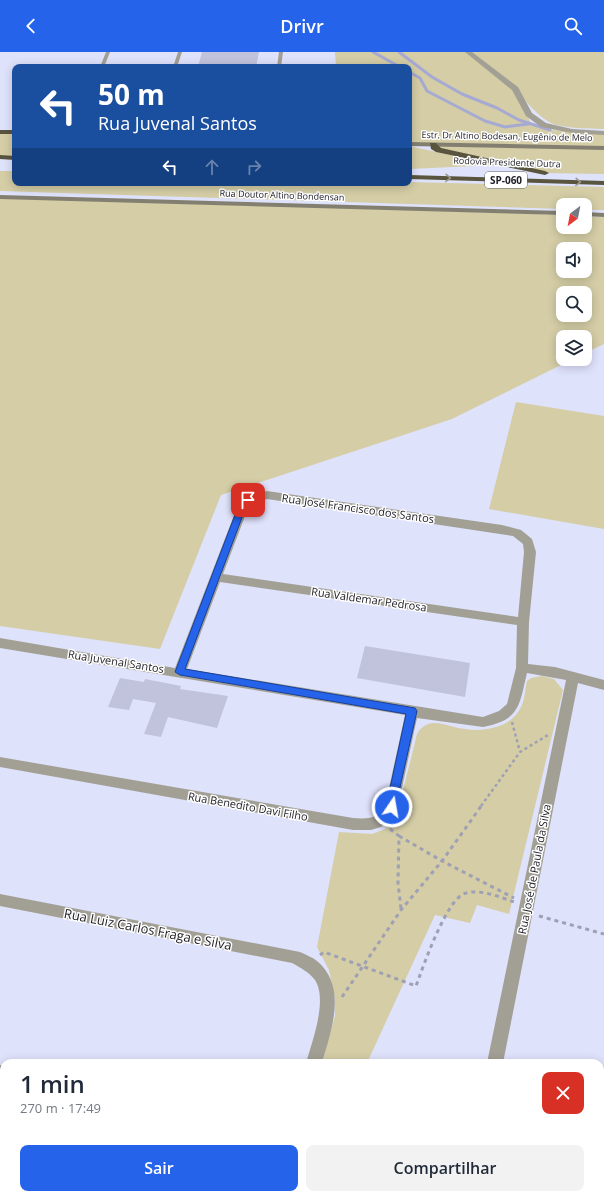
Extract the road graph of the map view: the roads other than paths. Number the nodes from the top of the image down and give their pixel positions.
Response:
1 (108, 52) edge
2 (180, 52) edge
3 (281, 52) edge
4 (468, 52) edge
5 (103, 64) edge
6 (176, 64) edge
7 (279, 64) edge
8 (0, 132) edge
9 (12, 132) edge
10 (604, 133) edge
11 (412, 144) edge
12 (433, 145) junction
13 (604, 148) edge
14 (0, 157) edge
15 (12, 158) edge
16 (0, 165) edge
17 (12, 166) edge
18 (412, 169) edge
19 (545, 173) junction
20 (604, 174) edge
21 (412, 177) edge
22 (604, 183) edge
23 (0, 197) edge
24 (556, 213) edge
25 (592, 214) edge
26 (604, 215) edge
27 (216, 577) junction
28 (523, 622) junction
29 (0, 643) edge
30 (522, 668) junction
31 (180, 672) junction
32 (573, 676) junction
33 (604, 684) edge
34 (412, 711) junction
35 (504, 715) joint
36 (0, 762) edge
37 (0, 900) edge
38 (315, 1059) edge
39 (496, 1059) edge

1 - 5 lane
2 - 6 lane
3 - 7 lane
4 - 10 street
8 - 9 highway
11 - 12 street, Estr. Dr Altino Bodesan, Eugênio de Melo
12 - 13 street, Estr. Dr Altino Bodesan, Eugênio de Melo
12 - 19 highway
14 - 15 highway
16 - 17 highway
18 - 19 highway, Rodovia Presidente Dutra / SP-060
19 - 20 highway, Rodovia Presidente Dutra / SP-060
21 -> 22 highway, Rodovia Presidente Dutra / SP-060
23 - 24 street, Rua Doutor Altino Bondensan
25 - 26 street
27 - 28 street, Rua Valdemar Pedrosa
27 - 28 street, Rua José Francisco dos Santos
27 - 31 street, Rua José Francisco dos Santos
28 - 30 street, Rua José Francisco dos Santos
29 - 31 street, Rua Juvenal Santos
30 - 32 street
30 - 35 street, Rua José Francisco dos Santos
31 - 34 street, Rua Juvenal Santos
32 - 33 street
32 - 39 street, Rua José de Paula da Silva
34 - 35 street, Rua Juvenal Santos
34 - 36 street, Rua Benedito Davi Filho
37 - 38 street, Rua Luiz Carlos Fraga e Silva

